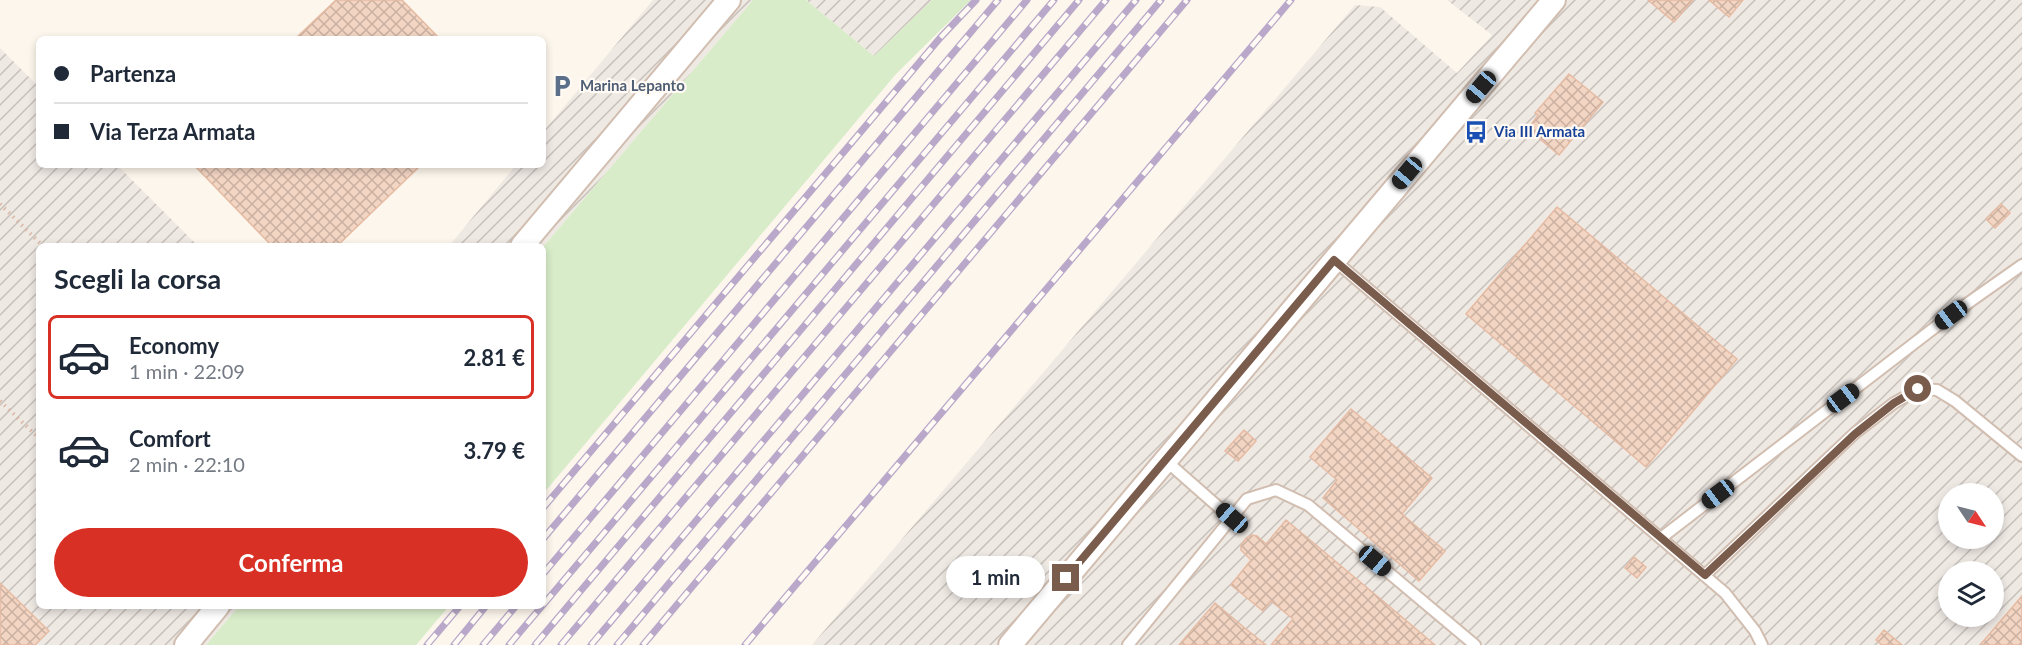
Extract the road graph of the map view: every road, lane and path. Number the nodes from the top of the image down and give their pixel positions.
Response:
1 (729, 0) edge
2 (1554, 0) edge
3 (0, 204) edge
4 (40, 243) edge
5 (525, 243) edge
6 (1334, 260) junction
7 (2022, 265) edge
8 (0, 401) edge
9 (36, 435) edge
10 (2022, 456) edge
11 (1165, 460) junction
12 (1232, 518) junction
13 (1660, 538) junction
14 (1705, 575) junction
15 (216, 609) edge
16 (186, 645) edge
17 (1010, 645) edge
18 (1128, 645) edge
19 (1475, 645) edge
20 (1762, 645) edge

1 - 5 street
2 - 6 street
3 - 4 path
6 - 11 street
6 - 13 lane
7 - 13 lane
8 - 9 path
10 - 14 lane
11 - 12 lane
11 - 17 street
12 - 18 lane
12 - 19 lane
13 - 14 lane
14 - 20 lane
15 - 16 street

